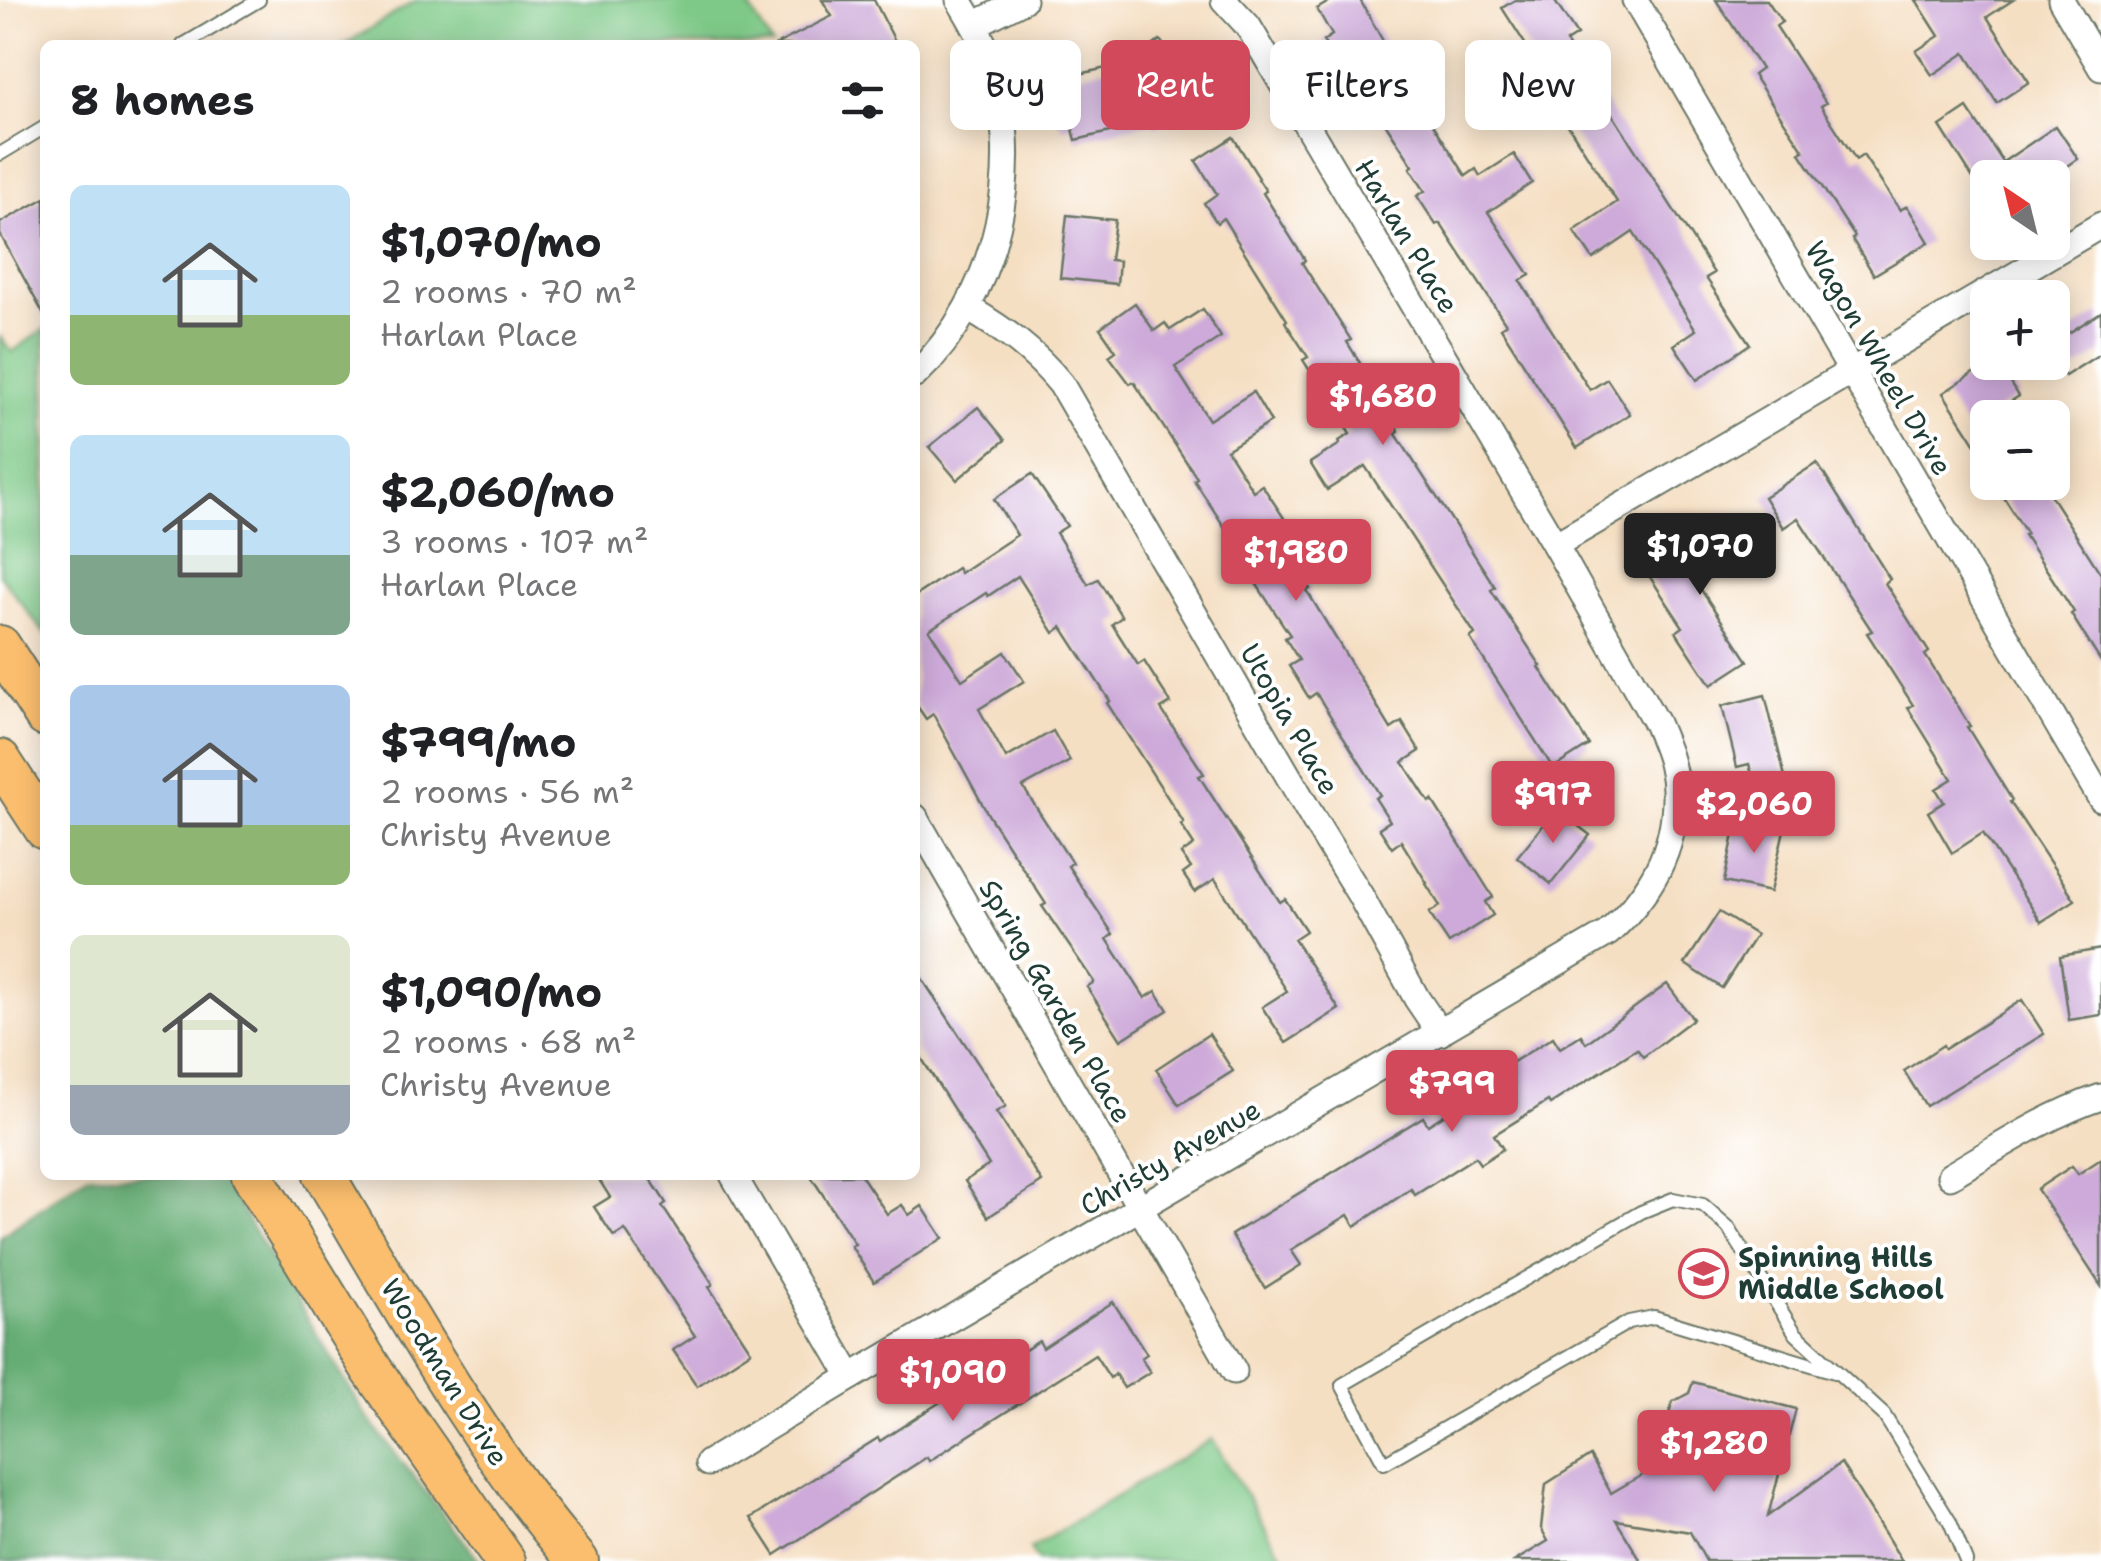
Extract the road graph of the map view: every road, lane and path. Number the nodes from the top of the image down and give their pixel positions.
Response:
1 (259, 0) edge
2 (960, 0) edge
3 (1023, 0) edge
4 (1224, 0) edge
5 (1635, 0) edge
6 (2061, 0) edge
7 (974, 25) junction
8 (191, 40) edge
9 (2101, 68) edge
10 (40, 130) edge
11 (0, 154) edge
12 (2101, 225) edge
13 (968, 308) junction
14 (920, 370) edge
15 (1851, 372) junction
16 (1555, 546) junction
17 (11, 670) edge
18 (40, 709) edge
19 (0, 760) edge
20 (2101, 798) edge
21 (40, 822) edge
22 (920, 826) edge
23 (1650, 887) joint
24 (1440, 1033) junction
25 (2101, 1097) edge
26 (1950, 1176) dead end
27 (255, 1180) edge
28 (327, 1180) edge
29 (737, 1180) edge
30 (1142, 1208) junction
31 (1234, 1371) dead end
32 (1838, 1373) junction
33 (850, 1377) junction
34 (708, 1462) dead end
35 (505, 1561) edge
36 (578, 1561) edge
37 (1966, 1561) edge

1 - 8 lane
2 - 7 street
3 - 7 street
4 - 16 street, Harlan Place
5 - 15 street, Wagon Wheel Drive
6 - 9 street
7 - 13 street
10 - 11 lane
12 - 15 street
13 - 14 street
13 - 24 street, Utopia Place
15 - 16 street
15 - 20 street, Wagon Wheel Drive
16 - 23 street, Harlan Place
17 - 18 main road
19 - 21 main road
22 - 30 street, Spring Garden Place
23 - 24 street, Christy Avenue
24 - 30 street, Christy Avenue
25 - 26 street
27 - 35 main road, Woodman Drive
28 - 36 main road, Woodman Drive
29 - 33 street
30 - 31 street, Spring Garden Place
30 - 33 street, Christy Avenue
32 - 32 lane
32 - 37 lane
33 - 34 street, Christy Avenue

